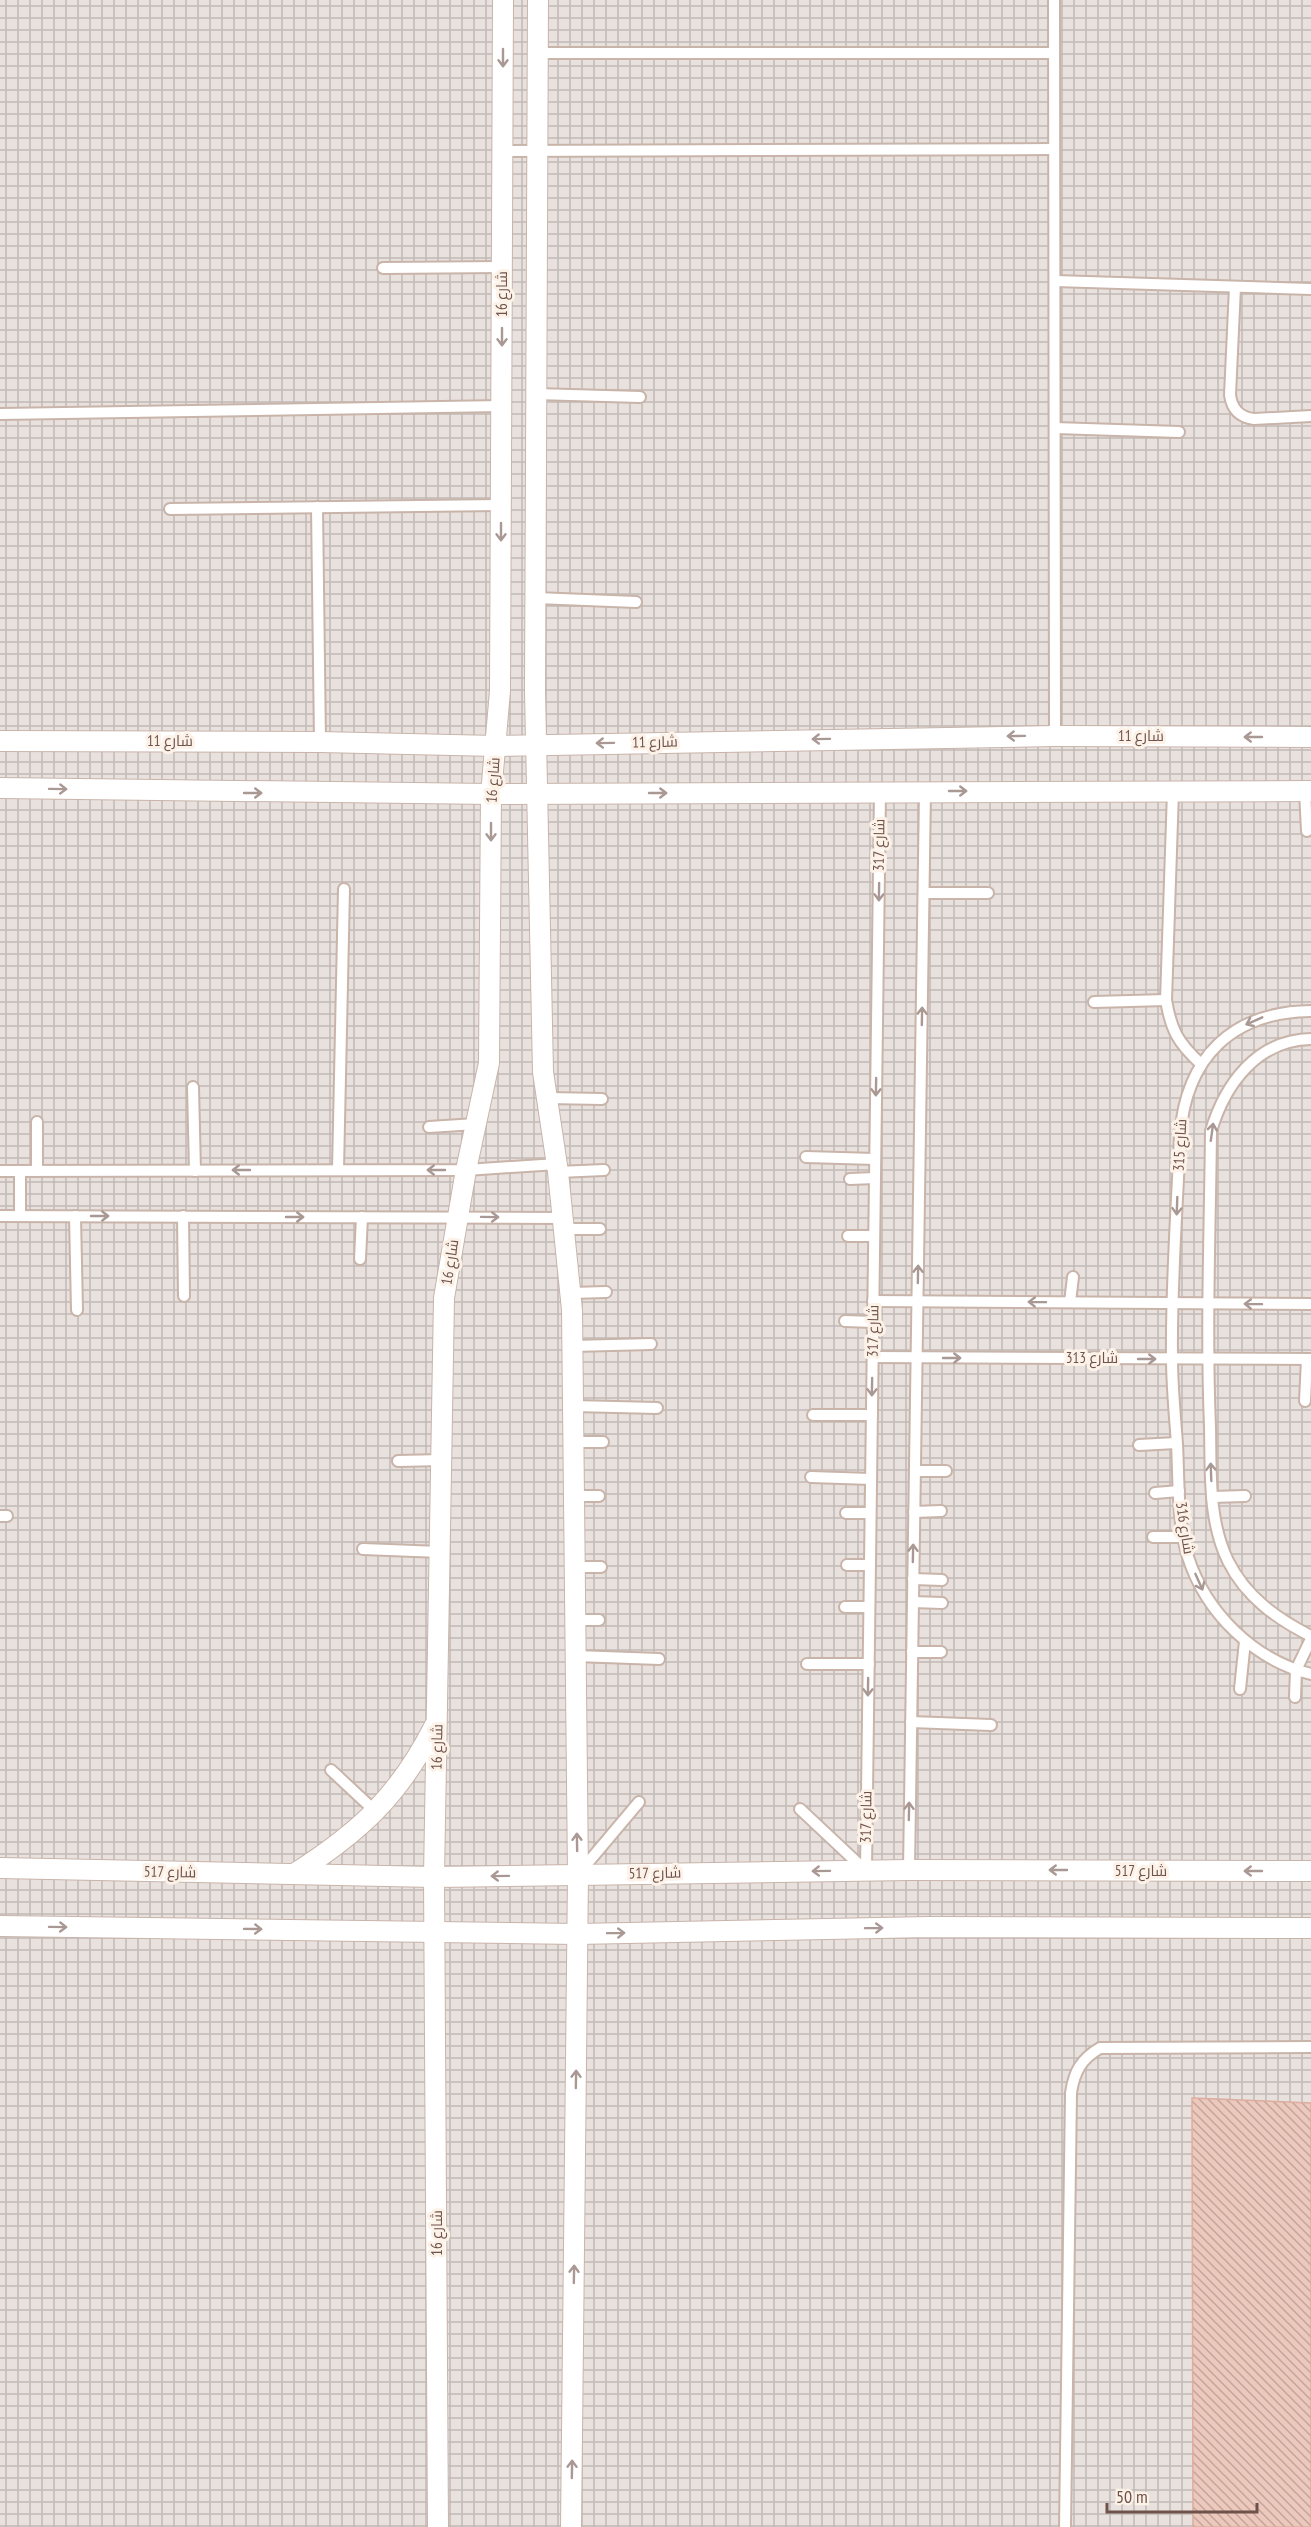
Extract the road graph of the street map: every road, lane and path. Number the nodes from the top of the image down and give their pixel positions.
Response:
1 (503, 0) edge
2 (537, 0) edge
3 (1054, 0) edge
4 (537, 53) junction
5 (1054, 53) junction
6 (1054, 149) junction
7 (502, 151) junction
8 (537, 151) junction
9 (502, 267) junction
10 (383, 268) dead end
11 (1054, 281) junction
12 (1235, 287) junction
13 (1311, 289) edge
14 (536, 394) junction
15 (640, 397) dead end
16 (502, 406) junction
17 (0, 414) edge
18 (1311, 416) edge
19 (1055, 428) junction
20 (1179, 432) dead end
21 (501, 505) junction
22 (317, 507) junction
23 (170, 509) dead end
24 (536, 598) junction
25 (636, 602) dead end
26 (1055, 736) junction
27 (1311, 737) edge
28 (0, 741) edge
29 (320, 742) junction
30 (537, 744) junction
31 (496, 746) junction
32 (0, 788) edge
33 (925, 791) junction
34 (1173, 791) junction
35 (1308, 791) edge
36 (880, 792) junction
37 (491, 794) junction
38 (539, 794) junction
39 (1307, 831) dead end
40 (344, 889) dead end
41 (924, 893) junction
42 (988, 893) dead end
43 (1166, 1000) junction
44 (1094, 1002) dead end
45 (1311, 1011) edge
46 (1311, 1039) edge
47 (1201, 1064) junction
48 (193, 1087) dead end
49 (548, 1098) junction
50 (602, 1099) dead end
51 (37, 1122) dead end
52 (476, 1124) junction
53 (429, 1127) dead end
54 (806, 1158) dead end
55 (875, 1159) junction
56 (558, 1168) junction
57 (338, 1170) junction
58 (466, 1170) junction
59 (604, 1170) dead end
60 (0, 1171) edge
61 (20, 1171) junction
62 (37, 1171) junction
63 (195, 1171) junction
64 (875, 1178) junction
65 (850, 1179) dead end
66 (0, 1216) edge
67 (20, 1216) junction
68 (75, 1216) junction
69 (183, 1216) junction
70 (362, 1217) junction
71 (457, 1217) junction
72 (565, 1224) junction
73 (600, 1229) dead end
74 (848, 1236) dead end
75 (874, 1236) junction
76 (360, 1259) dead end
77 (1073, 1277) dead end
78 (606, 1292) dead end
79 (571, 1293) junction
80 (184, 1296) dead end
81 (873, 1301) junction
82 (917, 1301) junction
83 (1070, 1302) junction
84 (1173, 1303) junction
85 (1209, 1303) junction
86 (1311, 1304) edge
87 (77, 1310) dead end
88 (845, 1321) dead end
89 (873, 1322) junction
90 (651, 1344) dead end
91 (573, 1346) junction
92 (873, 1357) junction
93 (916, 1358) junction
94 (1172, 1359) junction
95 (1207, 1359) junction
96 (1309, 1359) edge
97 (1305, 1401) dead end
98 (573, 1406) junction
99 (657, 1408) dead end
100 (813, 1415) dead end
101 (872, 1415) junction
102 (574, 1442) junction
103 (603, 1442) dead end
104 (1176, 1443) junction
105 (1139, 1445) dead end
106 (442, 1460) junction
107 (398, 1461) dead end
108 (915, 1471) junction
109 (946, 1471) dead end
110 (811, 1477) dead end
111 (871, 1479) junction
112 (1179, 1491) junction
113 (1155, 1493) dead end
114 (574, 1496) junction
115 (599, 1496) dead end
116 (1245, 1496) dead end
117 (1212, 1497) junction
118 (941, 1511) dead end
119 (914, 1512) junction
120 (870, 1513) junction
121 (846, 1514) dead end
122 (1153, 1537) dead end
123 (1184, 1537) junction
124 (363, 1549) dead end
125 (440, 1552) junction
126 (847, 1565) dead end
127 (870, 1565) junction
128 (575, 1567) junction
129 (601, 1567) dead end
130 (913, 1579) junction
131 (942, 1580) dead end
132 (913, 1602) junction
133 (942, 1603) dead end
134 (869, 1607) junction
135 (844, 1608) dead end
136 (575, 1620) junction
137 (599, 1620) dead end
138 (1311, 1638) edge
139 (1245, 1641) junction
140 (912, 1652) junction
141 (941, 1652) dead end
142 (576, 1656) junction
143 (659, 1659) dead end
144 (807, 1664) dead end
145 (869, 1664) junction
146 (1296, 1670) junction
147 (1311, 1674) edge
148 (1240, 1689) dead end
149 (1295, 1697) dead end
150 (437, 1720) junction
151 (911, 1722) junction
152 (992, 1725) dead end
153 (331, 1770) dead end
154 (639, 1802) dead end
155 (800, 1809) dead end
156 (376, 1812) junction
157 (0, 1868) edge
158 (866, 1870) junction
159 (909, 1870) junction
160 (1311, 1871) edge
161 (294, 1874) junction
162 (578, 1875) junction
163 (434, 1877) junction
164 (0, 1926) edge
165 (1311, 1928) edge
166 (435, 1931) junction
167 (577, 1934) junction
168 (1311, 2047) edge
169 (438, 2527) edge
170 (571, 2527) edge
171 (1065, 2527) edge

1 -> 7 street, شارع 16
2 - 4 street
3 - 5 lane
4 - 5 lane
4 - 8 street
5 - 6 lane
6 - 8 lane
6 - 11 lane
7 - 8 lane
7 - 9 street, شارع 16
8 - 14 street
9 - 10 lane
9 -> 16 street, شارع 16
11 - 12 lane
11 - 19 lane
12 - 13 lane
12 - 18 lane
14 - 15 lane
14 - 24 street
16 - 17 lane
16 - 21 street, شارع 16
19 - 20 lane
19 - 26 lane
21 - 22 lane
21 -> 31 street, شارع 16
22 - 23 lane
22 - 29 lane
24 - 25 lane
24 - 30 street
27 -> 26 street, شارع 11
26 -> 30 street, شارع 11
28 - 29 street, شارع 11
29 - 31 street, شارع 11
30 - 31 street, شارع 11
30 - 38 street
31 - 37 street, شارع 16
32 -> 37 street
33 -> 34 street
33 - 36 street
33 - 41 lane
34 - 35 street
34 - 43 lane
35 - 39 lane
38 -> 36 street
36 -> 55 lane, شارع 317
37 - 38 street
37 -> 52 street, شارع 16
38 - 49 street
40 - 57 lane
41 - 42 lane
82 -> 41 lane
43 - 44 lane
43 - 47 lane
45 -> 47 lane, شارع 315
85 -> 46 lane, شارع 315
47 -> 84 lane, شارع 315
48 - 63 lane
49 - 50 lane
49 - 56 street
51 - 62 lane
52 - 53 lane
52 - 58 street, شارع 16
54 - 55 lane
55 - 64 lane, شارع 317
56 - 58 lane
56 - 59 lane
56 - 72 street
58 -> 57 lane
57 -> 63 lane
58 - 71 street, شارع 16
60 - 61 lane
61 - 62 lane
61 - 67 lane
62 - 63 lane
64 - 65 lane
64 - 75 lane, شارع 317
66 - 67 lane
67 - 68 lane
68 -> 69 lane
68 - 87 lane
69 -> 70 lane
69 - 80 lane
70 - 71 lane
70 - 76 lane
71 -> 72 lane
71 - 106 street, شارع 16
72 - 73 lane
72 - 79 street
74 - 75 lane
75 - 81 lane, شارع 317
77 - 83 lane
78 - 79 lane
79 - 91 street
81 - 82 lane
81 - 89 lane, شارع 317
83 -> 82 lane
82 - 93 lane
83 - 84 lane
84 - 85 lane
84 - 94 lane, شارع 315
86 -> 85 lane
85 - 95 lane, شارع 315
88 - 89 lane
89 - 92 lane, شارع 317
90 - 91 lane
91 - 98 street
92 - 93 lane, شارع 313
92 -> 101 lane, شارع 317
93 -> 94 lane, شارع 313
93 - 108 lane
94 - 95 lane, شارع 313
94 - 104 lane, شارع 316
95 - 96 lane, شارع 313
117 -> 95 lane, شارع 316
96 - 97 lane
98 - 99 lane
98 - 102 street
100 - 101 lane
101 - 111 lane, شارع 317
102 - 103 lane
102 - 114 street
104 - 105 lane
104 - 112 lane, شارع 316
106 - 107 lane
106 - 125 street, شارع 16
108 - 109 lane
108 - 119 lane
110 - 111 lane
111 - 120 lane, شارع 317
112 - 113 lane
112 - 123 lane, شارع 316
114 - 115 lane
114 - 128 street
116 - 117 lane
117 - 138 lane, شارع 316
118 - 119 lane
130 -> 119 lane
120 - 121 lane
120 - 127 lane, شارع 317
122 - 123 lane
123 -> 139 lane, شارع 316
124 - 125 lane
125 - 150 street, شارع 16
126 - 127 lane
127 - 134 lane, شارع 317
128 - 129 lane
128 - 136 street
130 - 131 lane
130 - 132 lane
132 - 133 lane
132 - 140 lane
134 - 135 lane
134 - 145 lane, شارع 317
136 - 137 lane
136 - 142 street
138 - 146 lane
139 - 146 lane, شارع 316
139 - 148 lane
140 - 141 lane
140 - 151 lane
142 - 143 lane
162 -> 142 street
144 - 145 lane
145 -> 158 lane, شارع 317
146 - 147 lane, شارع 316
146 - 149 lane
150 - 156 street
150 - 163 street, شارع 16
151 - 152 lane
159 -> 151 lane
153 - 156 lane
154 - 162 lane
155 - 158 lane
156 - 161 street
157 - 161 street, شارع 517
158 - 159 street, شارع 517
158 -> 162 street, شارع 517
160 -> 159 street, شارع 517
161 - 163 street, شارع 517
162 -> 163 street, شارع 517
162 - 167 street
163 - 166 street, شارع 16
164 -> 166 street
167 -> 165 street
166 - 167 street
166 - 169 street, شارع 16
170 -> 167 street
168 - 171 lane

